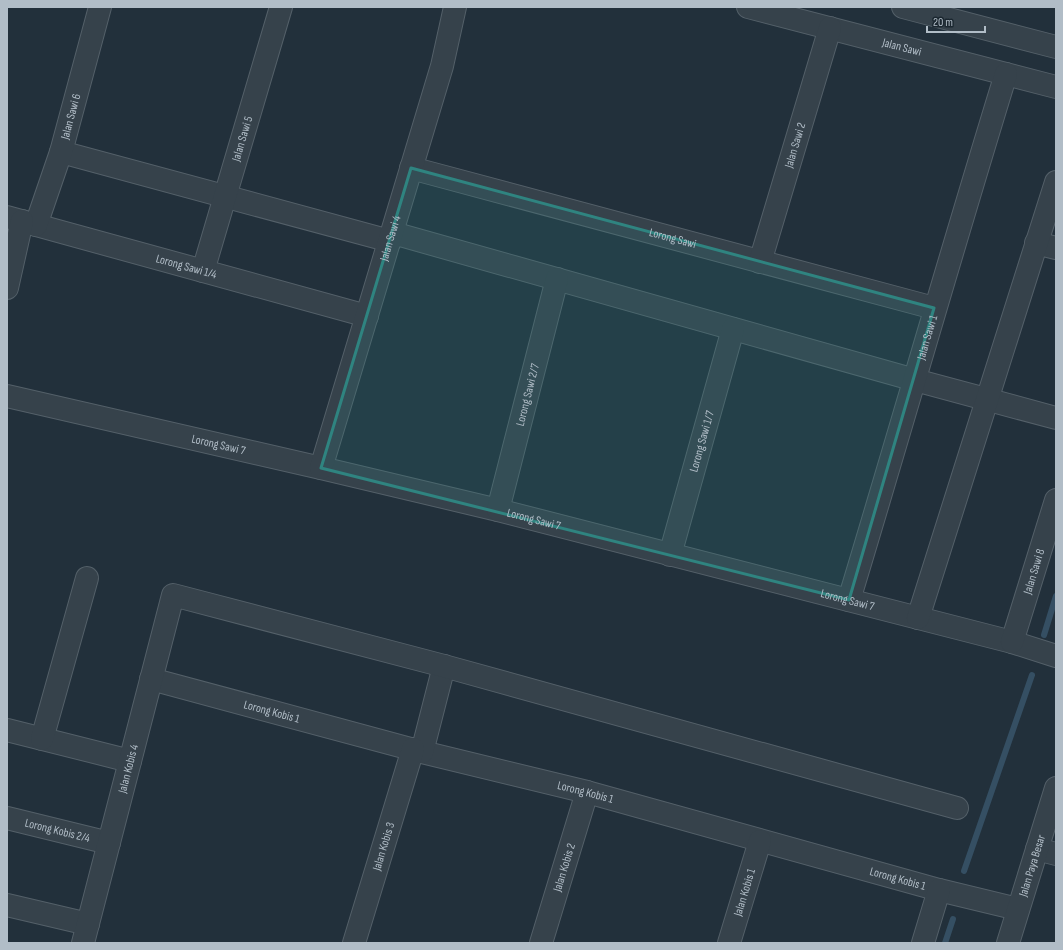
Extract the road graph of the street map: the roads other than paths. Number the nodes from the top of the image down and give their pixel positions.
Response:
1 (100, 7) edge
2 (281, 7) edge
3 (455, 7) edge
4 (748, 7) edge
5 (903, 7) edge
6 (830, 28) junction
7 (1056, 47) edge
8 (1006, 74) junction
9 (1056, 87) edge
10 (61, 152) junction
11 (411, 168) junction
12 (1056, 182) edge
13 (226, 196) junction
14 (22, 221) edge
15 (392, 237) junction
16 (1046, 246) edge
17 (760, 262) junction
18 (203, 271) junction
19 (557, 279) junction
20 (7, 288) edge
21 (934, 308) junction
22 (367, 316) junction
23 (733, 329) junction
24 (915, 380) junction
25 (7, 396) edge
26 (987, 400) junction
27 (1056, 418) edge
28 (321, 468) junction
29 (1056, 500) edge
30 (498, 510) junction
31 (670, 554) junction
32 (87, 578) dead end
33 (849, 600) junction
34 (918, 618) junction
35 (1012, 642) junction
36 (1056, 656) edge
37 (444, 666) junction
38 (151, 679) junction
39 (7, 730) edge
40 (42, 739) junction
41 (417, 750) junction
42 (130, 761) junction
43 (1056, 788) edge
44 (587, 792) junction
45 (957, 808) dead end
46 (7, 818) edge
47 (760, 841) junction
48 (109, 843) junction
49 (1047, 852) edge
50 (939, 890) junction
51 (7, 905) edge
52 (1018, 909) junction
53 (85, 933) edge
54 (354, 943) edge
55 (541, 943) edge
56 (729, 943) edge
57 (923, 943) edge
58 (1008, 943) edge

1 - 10 street, Jalan Sawi 6
2 - 13 street, Jalan Sawi 5
3 - 11 street, Jalan Sawi 4
4 - 6 street, Jalan Sawi
5 - 7 street
6 - 8 street, Jalan Sawi
6 - 17 street, Jalan Sawi 2
8 - 9 street, Jalan Sawi
8 - 21 street, Jalan Sawi 1
10 - 13 street
10 - 14 street, Jalan Sawi 6
11 - 15 street, Jalan Sawi 4
11 - 17 street, Lorong Sawi
12 - 16 street
13 - 15 street
13 - 18 street, Jalan Sawi 5
14 - 18 street, Lorong Sawi 1/4
14 - 20 street, Jalan Sawi 6
15 - 19 street
15 - 22 street, Jalan Sawi 4
16 - 26 street
17 - 21 street, Lorong Sawi
18 - 22 street, Lorong Sawi 1/4
19 - 23 street
19 - 30 street, Lorong Sawi 2/7
21 - 24 street, Jalan Sawi 1
22 - 28 street, Jalan Sawi 4
23 - 24 street
23 - 31 street, Lorong Sawi 1/7
24 - 26 street
24 - 33 street, Jalan Sawi 1
25 - 28 street, Lorong Sawi 7
26 - 27 street
26 - 34 street
28 - 30 street, Lorong Sawi 7
29 - 35 street, Jalan Sawi 8
30 - 31 street, Lorong Sawi 7
31 - 33 street, Lorong Sawi 7
32 - 40 street
33 - 34 street, Lorong Sawi 7
34 - 35 street, Lorong Sawi 7
35 - 36 street, Lorong Sawi 7
37 - 38 street, Jalan Kobis 4
37 - 41 street, Jalan Kobis 3
37 - 45 street
38 - 41 street, Lorong Kobis 1
38 - 42 street, Jalan Kobis 4
39 - 40 street
40 - 42 street
41 - 44 street, Lorong Kobis 1
41 - 54 street, Jalan Kobis 3
42 - 48 street, Jalan Kobis 4
43 - 49 street, Jalan Paya Besar
44 - 47 street, Lorong Kobis 1
44 - 55 street, Jalan Kobis 2
46 - 48 street, Lorong Kobis 2/4
47 - 50 street, Lorong Kobis 1
47 - 56 street, Jalan Kobis 1
48 - 53 street, Jalan Kobis 4
49 - 52 street, Jalan Paya Besar
50 - 52 street, Lorong Kobis 1
50 - 57 street
51 - 53 street
52 - 58 street, Jalan Paya Besar

